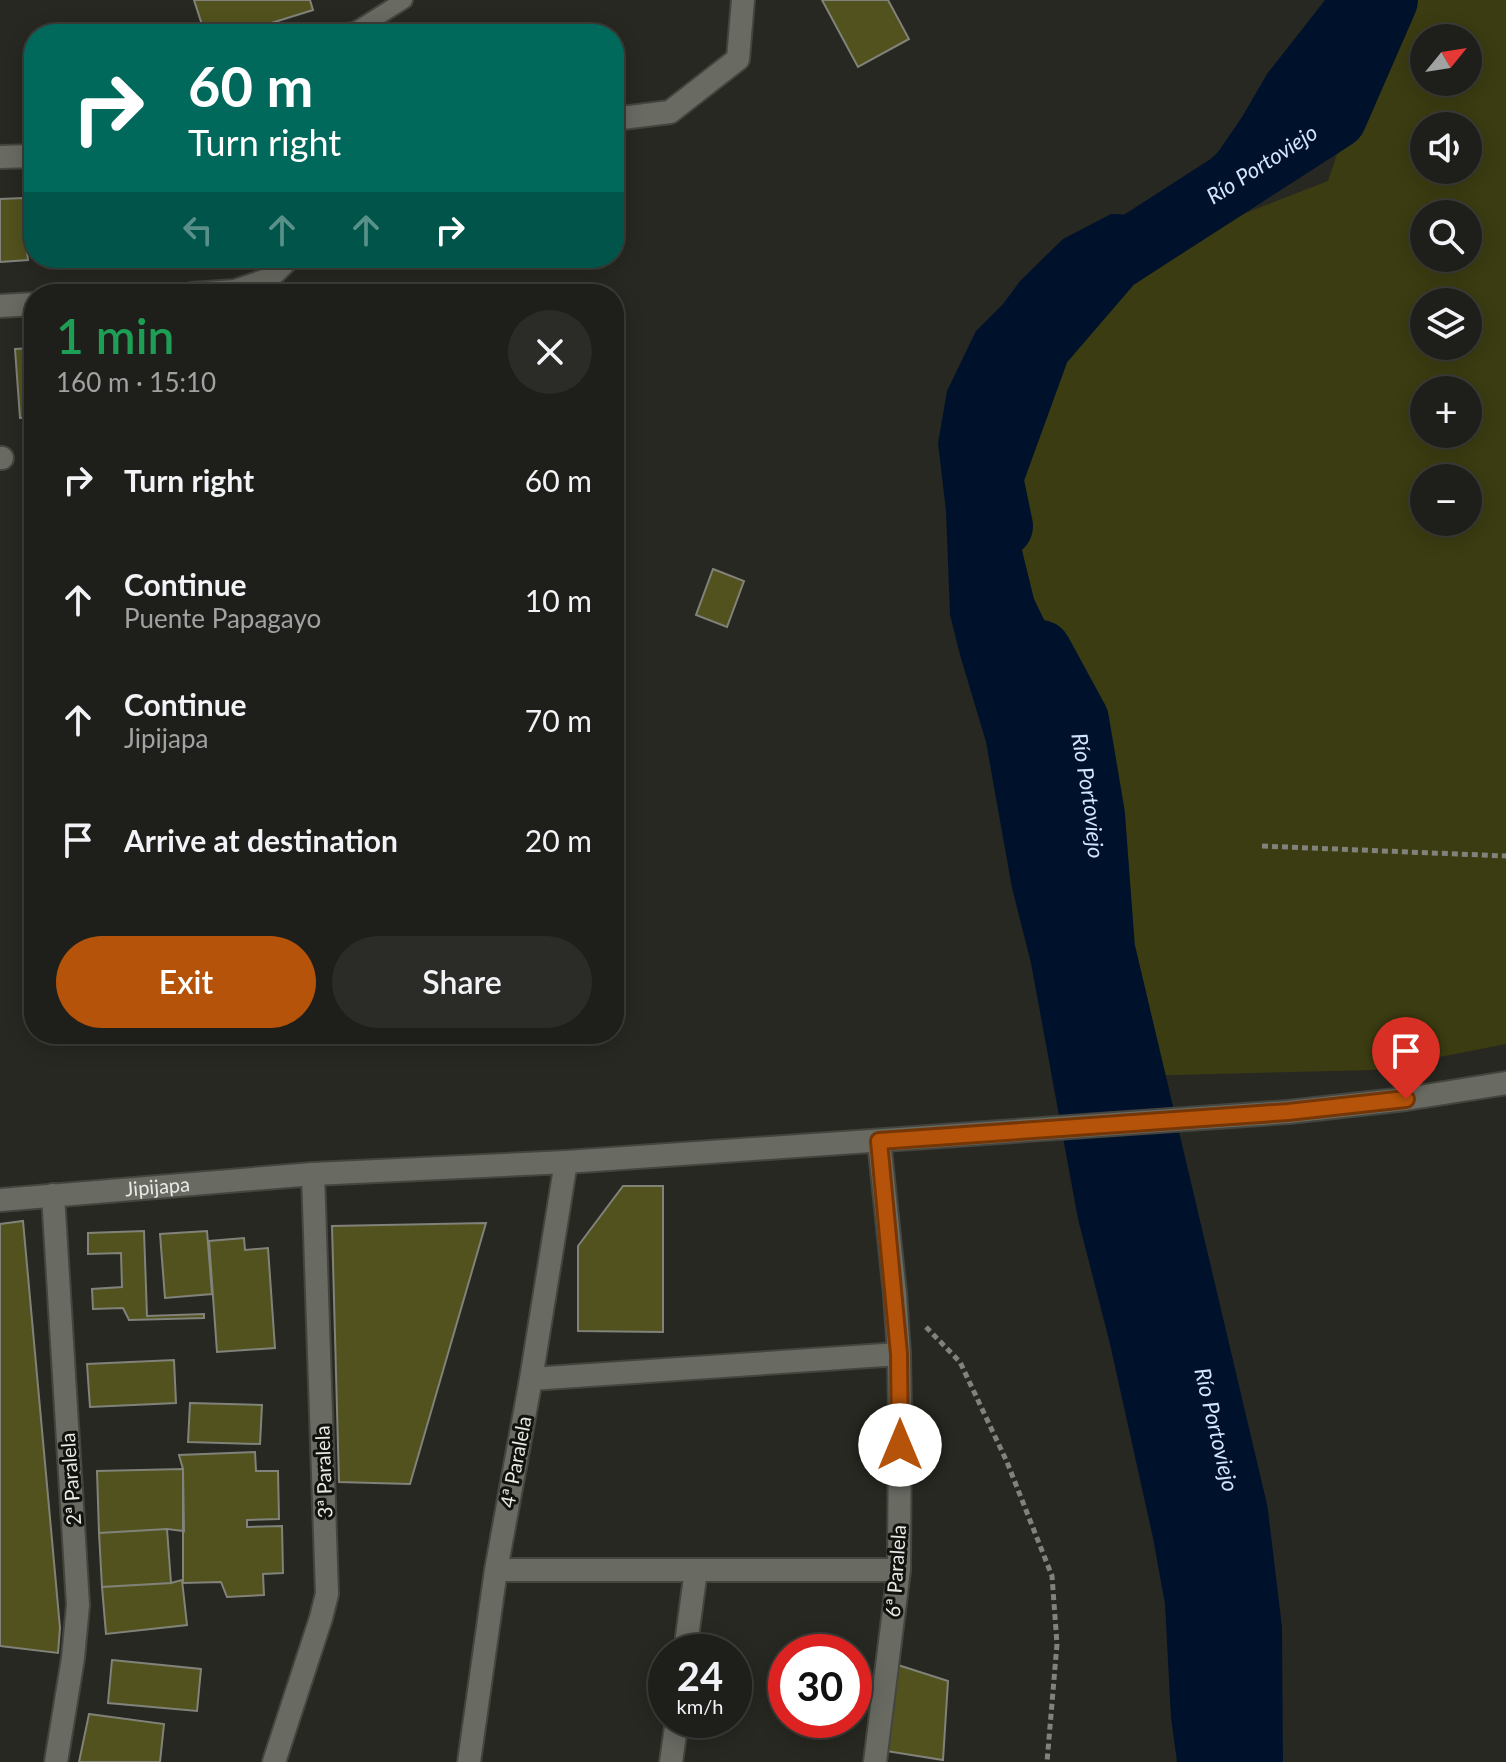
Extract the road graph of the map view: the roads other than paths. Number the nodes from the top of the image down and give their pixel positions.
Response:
1 (404, 0) edge
2 (743, 0) edge
3 (366, 24) edge
4 (624, 118) edge
5 (24, 156) edge
6 (0, 157) edge
7 (279, 268) edge
8 (255, 284) edge
9 (24, 305) edge
10 (0, 306) edge
11 (1506, 1083) edge
12 (879, 1141) junction
13 (566, 1162) junction
14 (313, 1174) junction
15 (53, 1195) junction
16 (0, 1200) edge
17 (899, 1354) junction
18 (531, 1379) junction
19 (496, 1570) junction
20 (696, 1570) junction
21 (899, 1570) junction
22 (687, 1634) edge
23 (674, 1738) edge
24 (56, 1762) edge
25 (274, 1762) edge
26 (469, 1762) edge
27 (671, 1762) edge
28 (875, 1762) edge

1 - 3 lane
2 - 4 street
5 - 6 street
7 - 8 street
9 - 10 street
11 - 12 street, Jipijapa
12 - 13 street, Jipijapa
12 - 17 street, 6ª Paralela
13 - 14 street, Jipijapa
13 - 18 street, 4ª Paralela
14 - 15 street, Jipijapa
14 - 25 street, 3ª Paralela
15 - 16 street, Jipijapa
15 - 24 street, 2ª Paralela
17 - 18 street
17 - 21 street, 6ª Paralela
18 - 19 street, 4ª Paralela
19 - 20 street
19 - 26 street, 4ª Paralela
20 - 21 street
20 - 22 street
21 - 28 street, 6ª Paralela
23 - 27 street

